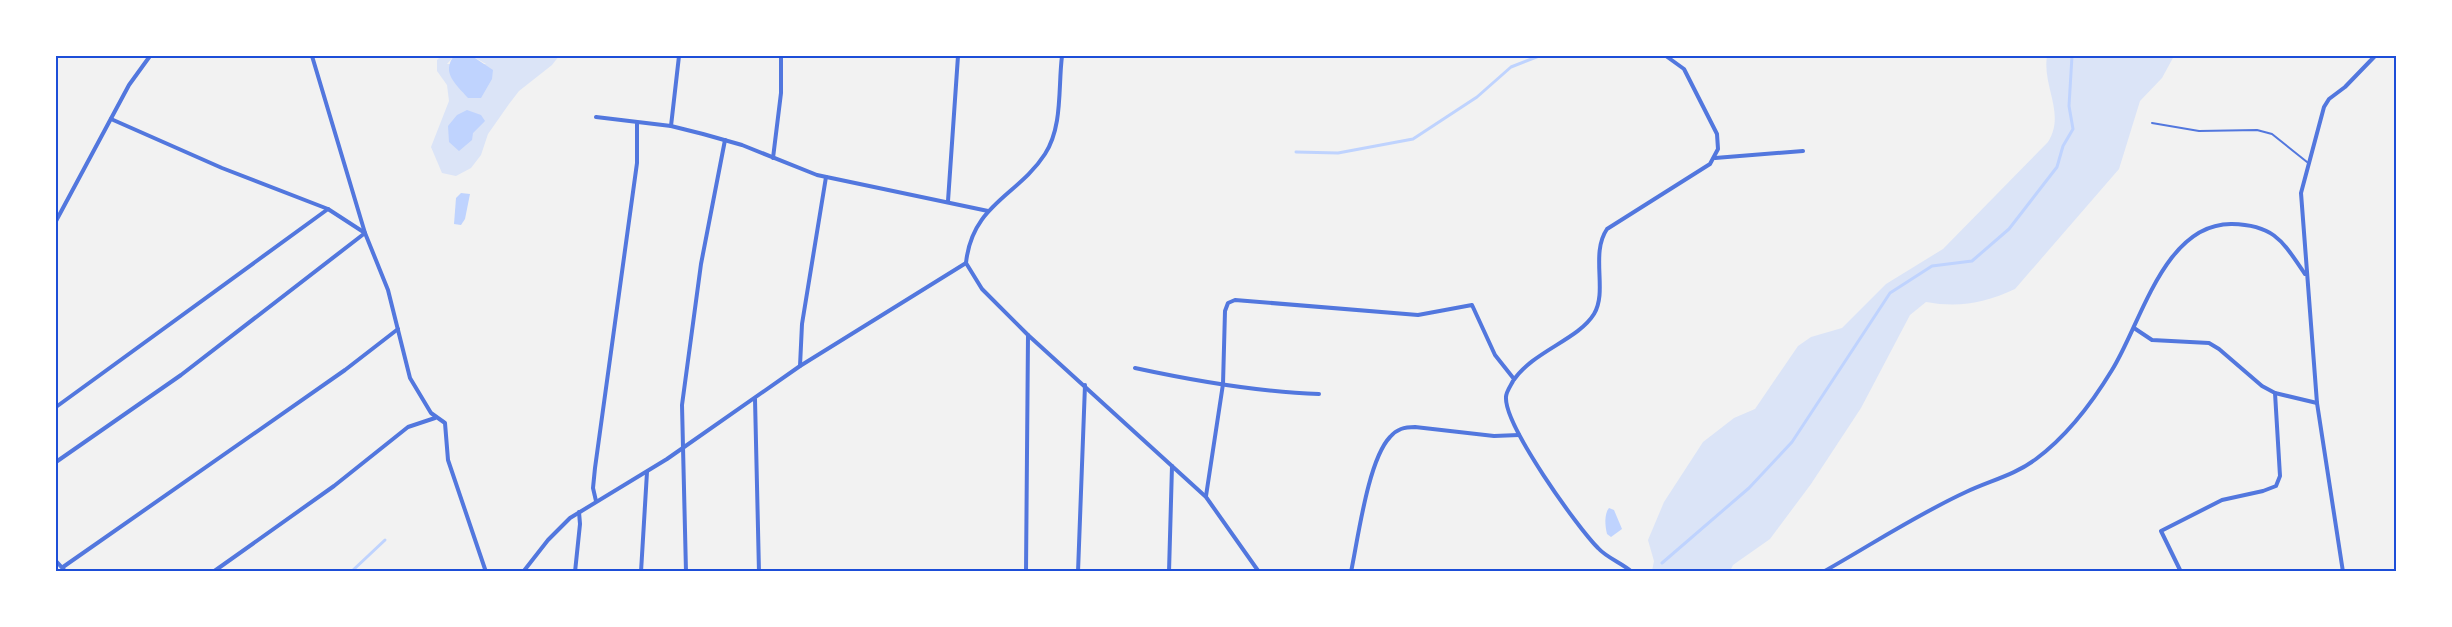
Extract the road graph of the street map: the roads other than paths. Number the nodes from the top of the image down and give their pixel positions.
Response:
1 (150, 56) edge
2 (312, 56) edge
3 (679, 56) edge
4 (781, 56) edge
5 (958, 56) edge
6 (1062, 56) edge
7 (1666, 56) edge
8 (2375, 56) edge
9 (596, 117) dead end
10 (111, 119) junction
11 (2152, 123) dead end
12 (638, 124) junction
13 (672, 126) junction
14 (725, 140) junction
15 (1803, 151) dead end
16 (773, 158) junction
17 (1715, 158) junction
18 (2307, 162) junction
19 (826, 177) junction
20 (948, 201) junction
21 (328, 209) junction
22 (988, 211) junction
23 (56, 221) edge
24 (365, 233) junction
25 (966, 263) junction
26 (2305, 274) junction
27 (398, 328) junction
28 (2134, 328) junction
29 (1028, 335) junction
30 (800, 366) junction
31 (1135, 368) dead end
32 (1514, 379) junction
33 (1223, 384) junction
34 (1085, 385) junction
35 (2275, 393) junction
36 (1319, 394) dead end
37 (754, 399) junction
38 (2317, 403) junction
39 (56, 407) edge
40 (435, 418) junction
41 (1519, 435) junction
42 (685, 447) junction
43 (56, 462) edge
44 (1172, 466) junction
45 (647, 472) junction
46 (1206, 497) junction
47 (596, 501) junction
48 (579, 512) junction
49 (56, 561) edge
50 (64, 569) edge
51 (213, 572) edge
52 (486, 572) edge
53 (523, 572) edge
54 (575, 572) edge
55 (640, 572) edge
56 (686, 572) edge
57 (759, 572) edge
58 (1026, 572) edge
59 (1078, 572) edge
60 (1169, 572) edge
61 (1259, 572) edge
62 (1351, 572) edge
63 (1632, 572) edge
64 (1823, 572) edge
65 (2181, 572) edge
66 (2343, 572) edge

1 - 10 street
2 - 24 street
3 - 13 street
4 - 16 street
5 - 20 street
6 - 22 street
7 - 17 street
8 - 18 street
9 - 12 street
10 - 21 street
10 - 23 street
11 - 18 lane
12 - 13 street
12 - 47 street
13 - 14 street
14 - 16 street
14 - 42 street
15 - 17 street
16 - 19 street
17 - 32 street
18 - 26 street
19 - 20 street
19 - 30 street
20 - 22 street
21 - 24 street
21 - 39 street
22 - 25 street
24 - 27 street
24 - 43 street
25 - 29 street
25 - 30 street
26 - 28 street
26 - 38 street
27 - 40 street
27 - 50 street
28 - 35 street
28 - 64 street
29 - 34 street
29 - 58 street
30 - 37 street
31 - 33 street
32 - 33 street
32 - 41 street
33 - 36 street
33 - 46 street
34 - 44 street
34 - 59 street
35 - 38 street
35 - 65 street
37 - 42 street
37 - 57 street
38 - 66 street
40 - 51 street
40 - 52 street
41 - 62 street
41 - 63 street
42 - 45 street
42 - 56 street
44 - 46 street
44 - 60 street
45 - 47 street
45 - 55 street
46 - 61 street
47 - 48 street
48 - 53 street
48 - 54 street
49 - 50 street

